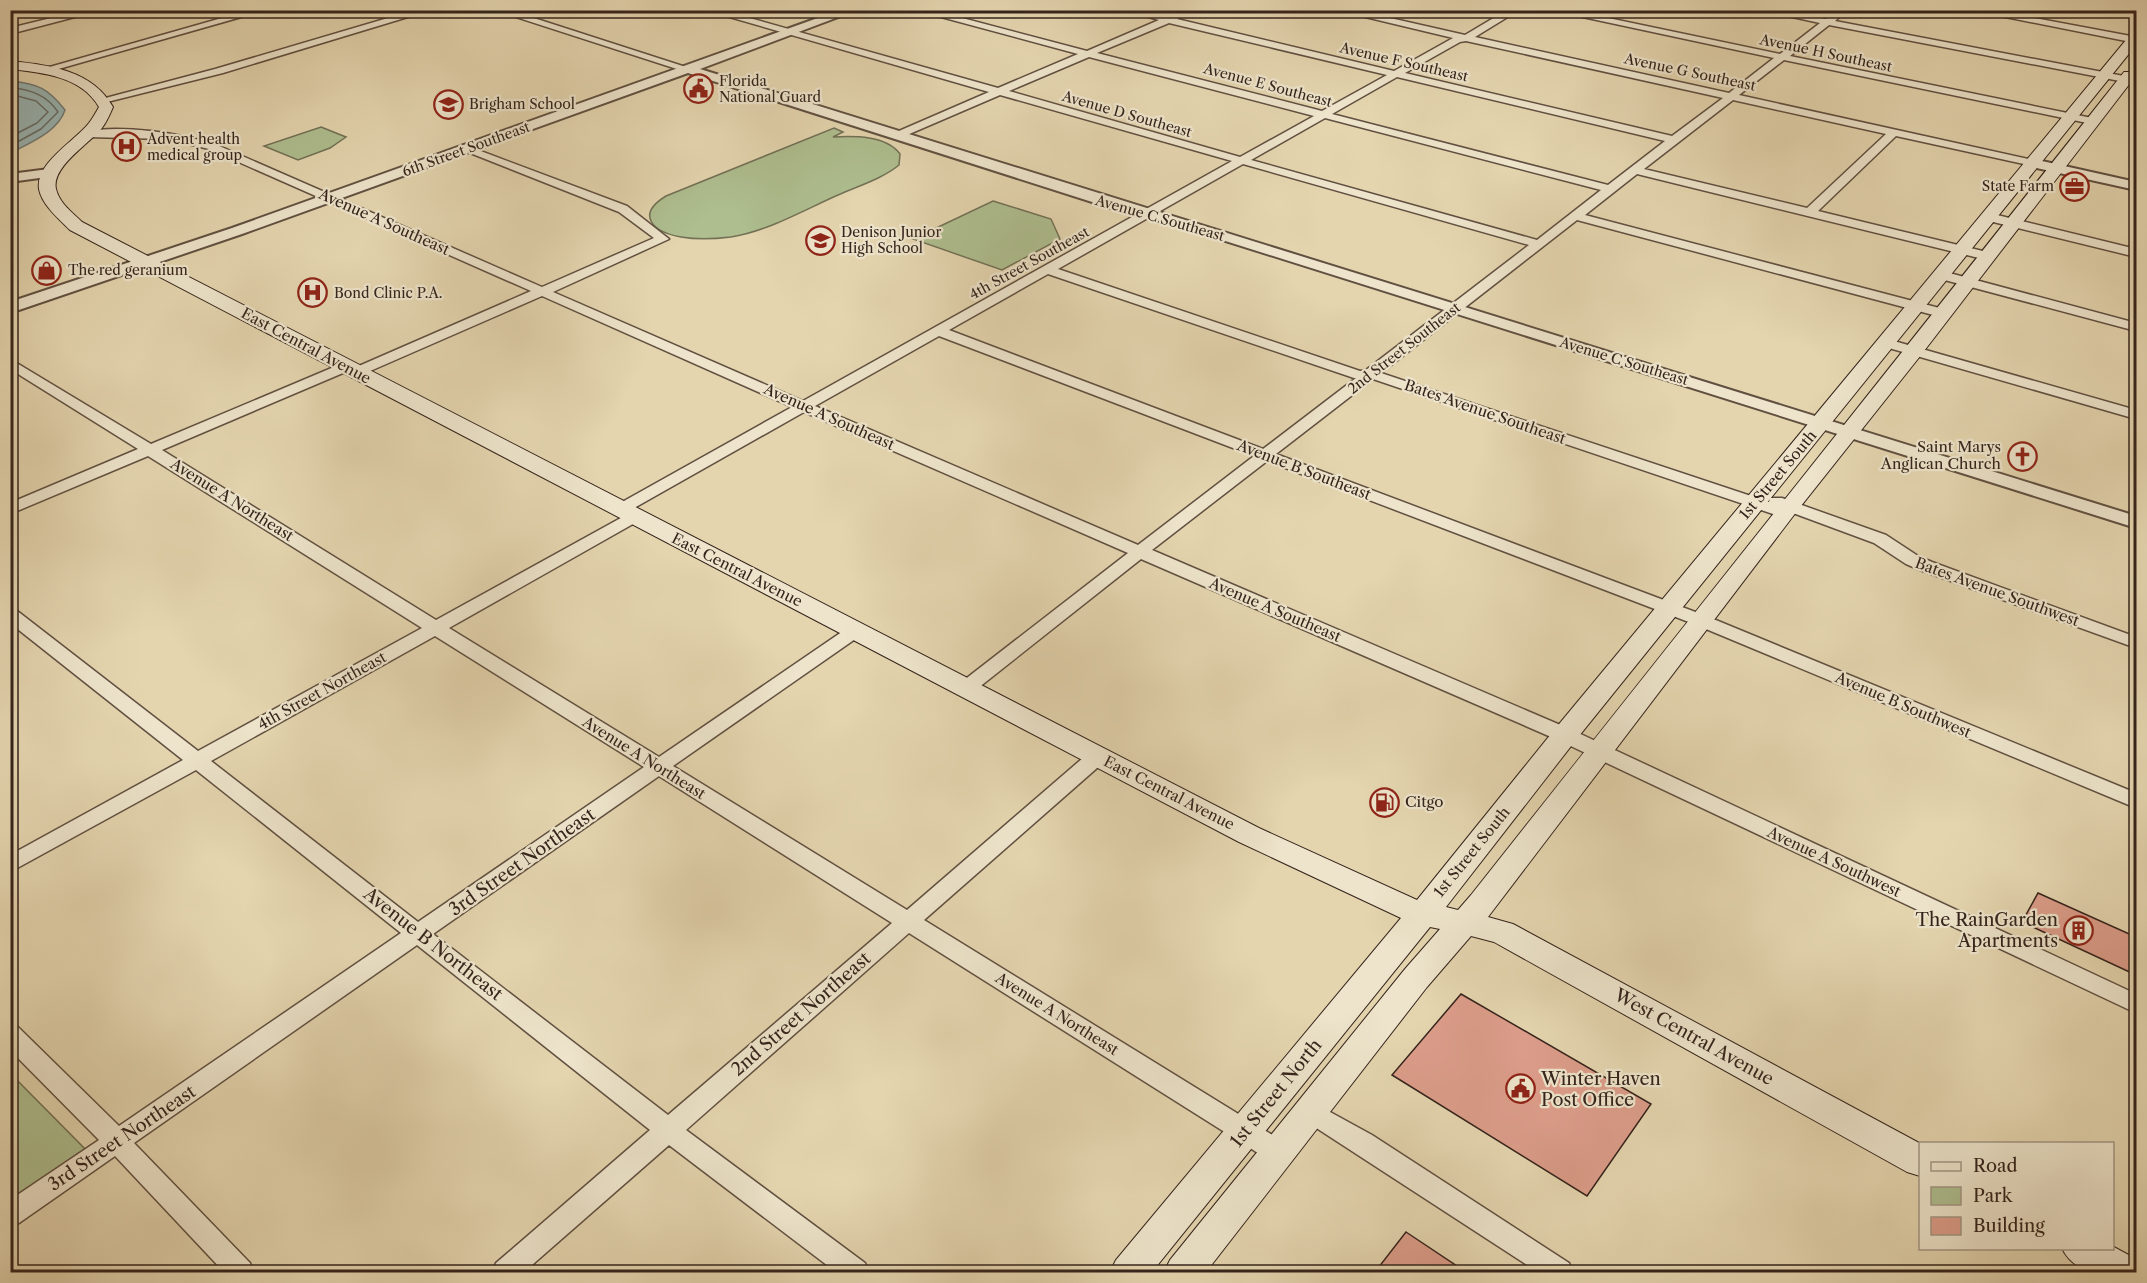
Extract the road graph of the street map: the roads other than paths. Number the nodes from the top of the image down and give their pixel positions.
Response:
1 (76, 10) edge
2 (262, 10) edge
3 (427, 10) edge
4 (498, 10) edge
5 (709, 10) edge
6 (852, 10) edge
7 (919, 10) edge
8 (1128, 10) edge
9 (1190, 10) edge
10 (1340, 10) edge
11 (1515, 10) edge
12 (1554, 10) edge
13 (1764, 10) edge
14 (1844, 10) edge
15 (1974, 10) edge
16 (94, 11) edge
17 (1168, 20) junction
18 (1828, 23) junction
19 (10, 31) edge
20 (789, 33) junction
21 (1466, 38) junction
22 (2136, 39) edge
23 (1087, 54) junction
24 (1782, 58) junction
25 (10, 65) edge
26 (687, 69) junction
27 (44, 70) junction
28 (1395, 74) junction
29 (2123, 74) edge
30 (996, 93) junction
31 (1732, 97) junction
32 (103, 100) junction
33 (1322, 115) junction
34 (2070, 117) junction
35 (2092, 121) junction
36 (1894, 132) junction
37 (87, 134) junction
38 (896, 136) junction
39 (1673, 140) junction
40 (466, 149) junction
41 (1239, 161) junction
42 (2033, 163) junction
43 (2056, 168) junction
44 (1634, 170) junction
45 (49, 173) junction
46 (10, 178) edge
47 (2136, 186) edge
48 (1610, 189) junction
49 (329, 198) junction
50 (1810, 212) junction
51 (1147, 213) junction
52 (1575, 216) junction
53 (1989, 217) junction
54 (2013, 222) junction
55 (1538, 244) junction
56 (1962, 250) junction
57 (2136, 253) edge
58 (1987, 256) junction
59 (147, 263) junction
60 (1048, 270) junction
61 (1942, 275) junction
62 (1967, 282) junction
63 (542, 291) junction
64 (1916, 306) junction
65 (10, 308) edge
66 (1455, 309) junction
67 (1942, 313) junction
68 (2136, 327) edge
69 (938, 331) junction
70 (1887, 343) junction
71 (1914, 351) junction
72 (10, 363) edge
73 (351, 370) junction
74 (1371, 374) junction
75 (803, 406) junction
76 (2136, 415) edge
77 (1822, 422) junction
78 (1850, 431) junction
79 (150, 450) junction
80 (1266, 455) junction
81 (1758, 499) junction
82 (10, 509) edge
83 (1787, 509) junction
84 (628, 513) junction
85 (2136, 522) edge
86 (1141, 552) junction
87 (1670, 609) junction
88 (10, 614) edge
89 (1700, 620) junction
90 (436, 628) junction
91 (855, 631) junction
92 (2136, 643) edge
93 (966, 688) junction
94 (1564, 735) junction
95 (1599, 751) junction
96 (1098, 756) junction
97 (197, 760) junction
98 (658, 767) junction
99 (2136, 801) edge
100 (10, 865) edge
101 (1421, 913) junction
102 (908, 922) junction
103 (1464, 922) junction
104 (419, 933) junction
105 (2136, 1004) edge
106 (10, 1034) edge
107 (1310, 1112) junction
108 (668, 1130) junction
109 (1245, 1131) junction
110 (117, 1141) junction
111 (1278, 1152) junction
112 (1919, 1160) edge
113 (10, 1215) edge
114 (2085, 1250) edge
115 (241, 1272) edge
116 (505, 1272) edge
117 (856, 1272) edge
118 (1129, 1272) edge
119 (1183, 1272) edge
120 (1560, 1272) edge
121 (2125, 1272) edge

1 - 16 street
2 - 27 street
3 - 32 street
4 - 26 street, Avenue C Southeast
5 - 20 street, Avenue D Southeast
6 - 20 street, 6th Street Southeast
7 - 23 street, Avenue E Southeast
8 - 17 street, Avenue F Southeast
9 - 17 street
10 - 21 street, Avenue G Southeast
11 - 21 street, 4th Street Southeast
12 - 24 street, Avenue H Southeast
13 - 18 street
14 - 18 street, 2nd Street Southeast
15 - 22 street
16 - 19 street
17 - 23 street
17 - 28 street, Avenue F Southeast
18 - 24 street, 2nd Street Southeast
18 - 29 street
20 - 26 street, 6th Street Southeast
20 - 30 street, Avenue D Southeast
21 - 28 street, 4th Street Southeast
21 - 31 street, Avenue G Southeast
22 - 29 main road, 1st Street South
23 - 30 street
23 - 33 street, Avenue E Southeast
24 - 31 street, 2nd Street Southeast
24 - 34 street, Avenue H Southeast
25 - 27 main road
26 - 38 street, Avenue C Southeast
26 - 40 street, 6th Street Southeast
27 - 32 main road
28 - 33 street, 4th Street Southeast
28 - 39 street, Avenue F Southeast
29 - 34 main road, 1st Street South
29 - 35 main road, 1st Street South
30 - 38 street
30 - 41 street, Avenue D Southeast
31 - 36 street, Avenue G Southeast
31 - 39 street, 2nd Street Southeast
32 - 37 main road
33 - 41 street, 4th Street Southeast
33 - 48 street, Avenue E Southeast
34 - 35 street, Avenue H Southeast
34 - 42 main road, 1st Street South
35 - 43 main road, 1st Street South
36 - 42 street, Avenue G Southeast
36 - 50 street
37 - 45 main road
37 - 49 street, Avenue A Southeast
38 - 51 street, Avenue C Southeast
39 - 44 street, 2nd Street Southeast
40 - 49 street, 6th Street Southeast
40 - 63 street
41 - 51 street, 4th Street Southeast
41 - 55 street, Avenue D Southeast
42 - 43 street
42 - 53 main road, 1st Street South
43 - 47 street
43 - 54 main road, 1st Street South
44 - 48 street, 2nd Street Southeast
44 - 50 street
45 - 46 street
45 - 59 main road, East Central Avenue
48 - 52 street, 2nd Street Southeast
49 - 59 street, 6th Street Southeast
49 - 63 street, Avenue A Southeast
50 - 56 street
51 - 60 street, 4th Street Southeast
51 - 66 street, Avenue C Southeast
52 - 55 street, 2nd Street Southeast
52 - 64 street
53 - 54 street
53 - 56 main road, 1st Street South
54 - 57 street
54 - 58 main road, 1st Street South
55 - 66 street, 2nd Street Southeast
56 - 58 street
56 - 61 main road, 1st Street South
58 - 62 main road, 1st Street South
59 - 65 street, 6th Street Southeast
59 - 73 main road, East Central Avenue
60 - 69 street, 4th Street Southeast
60 - 74 street, Bates Avenue Southeast
61 - 62 street
61 - 64 main road, 1st Street South
62 - 67 main road, 1st Street South
62 - 68 street
63 - 73 street
63 - 75 street, Avenue A Southeast
64 - 67 street
64 - 70 main road, 1st Street South
66 - 74 street, 2nd Street Southeast
66 - 77 street, Avenue C Southeast
67 - 71 main road, 1st Street South
69 - 75 street, 4th Street Southeast
69 - 80 street, Avenue B Southeast
70 - 71 street
70 - 77 main road, 1st Street South
71 - 76 street
71 - 78 main road, 1st Street South
72 - 79 street, Avenue A Northeast
73 - 79 street
73 - 84 main road, East Central Avenue
74 - 80 street, 2nd Street Southeast
74 - 81 street, Bates Avenue Southeast
75 - 84 street, 4th Street Southeast
75 - 86 street, Avenue A Southeast
77 - 78 street, Avenue C Southeast
77 - 81 main road, 1st Street South
78 - 83 main road, 1st Street South
78 - 85 street, Avenue C Southeast
79 - 82 street
79 - 90 street, Avenue A Northeast
80 - 86 street, 2nd Street Southeast
80 - 87 street, Avenue B Southeast
81 - 83 street, Bates Avenue Southwest
81 - 87 main road, 1st Street South
83 - 89 main road, 1st Street South
83 - 92 street, Bates Avenue Southwest
84 - 90 street, 4th Street Northeast
84 - 91 main road, East Central Avenue
86 - 93 street, 2nd Street Southeast
86 - 94 street, Avenue A Southeast
87 - 89 street, Avenue B Southwest
87 - 94 main road, 1st Street South
88 - 97 street, Avenue B Northeast
89 - 95 main road, 1st Street South
89 - 99 street, Avenue B Southwest
90 - 97 street, 4th Street Northeast
90 - 98 street, Avenue A Northeast
91 - 93 main road, East Central Avenue
91 - 98 street, 3rd Street Northeast
93 - 96 main road, East Central Avenue
94 - 95 street, Avenue A Southwest
94 - 101 main road, 1st Street South
95 - 103 main road, 1st Street South
95 - 105 street, Avenue A Southwest
96 - 101 main road, East Central Avenue
96 - 102 street, 2nd Street Northeast
97 - 100 street, 4th Street Northeast
97 - 104 street, Avenue B Northeast
98 - 102 street, Avenue A Northeast
98 - 104 street, 3rd Street Northeast
101 - 103 main road, East Central Avenue
101 - 109 main road, 1st Street North
102 - 108 street, 2nd Street Northeast
102 - 109 street, Avenue A Northeast
103 - 107 main road
103 - 112 main road, West Central Avenue
104 - 108 street, Avenue B Northeast
104 - 110 street, 3rd Street Northeast
106 - 110 street
107 - 111 main road
107 - 120 street
108 - 116 street, 2nd Street Northeast
108 - 117 street, Avenue B Northeast
109 - 111 street, Avenue A Northeast
109 - 118 main road, 1st Street North
110 - 113 street, 3rd Street Northeast
110 - 115 street
111 - 119 main road
114 - 121 main road

